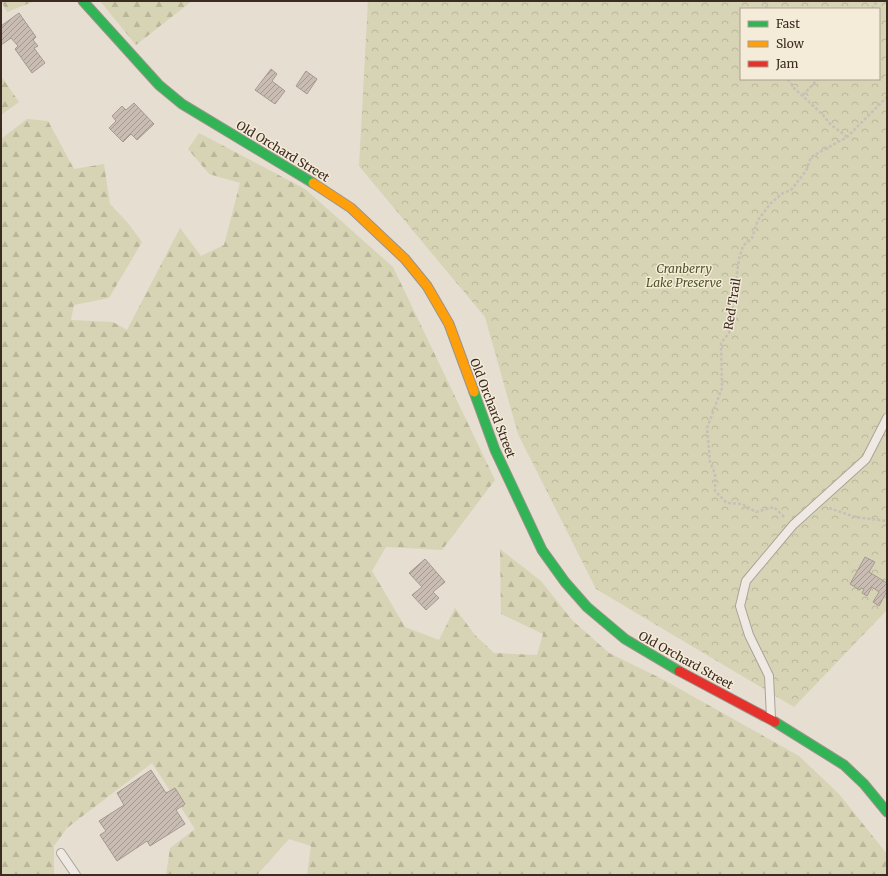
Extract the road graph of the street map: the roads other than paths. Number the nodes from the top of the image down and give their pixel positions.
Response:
1 (83, 1) edge
2 (887, 418) edge
3 (771, 720) junction
4 (887, 812) edge
5 (61, 853) dead end
6 (76, 875) edge

1 - 3 street, Old Orchard Street
2 - 3 lane
3 - 4 street, Old Orchard Street
5 - 6 lane

